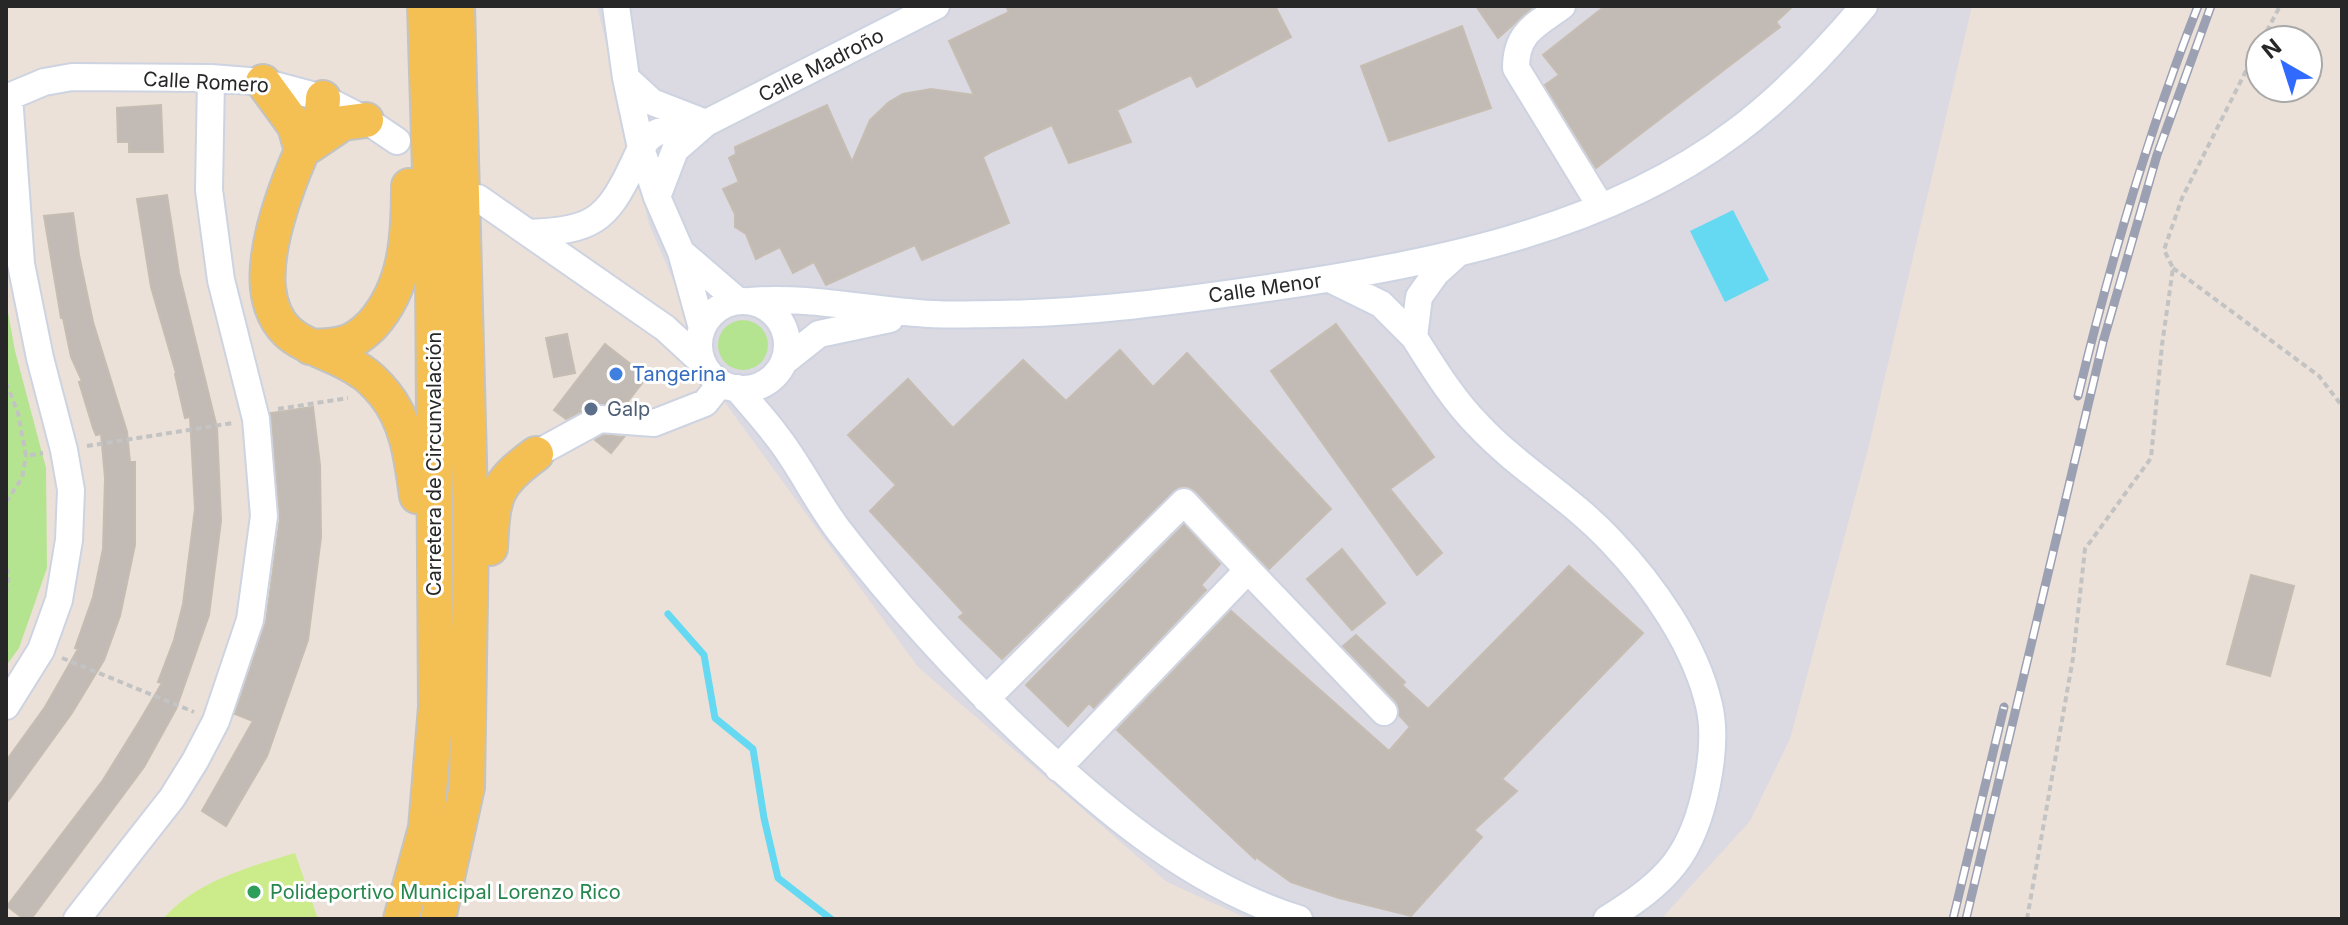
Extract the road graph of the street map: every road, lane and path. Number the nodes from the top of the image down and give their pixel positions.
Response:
1 (416, 6) edge
2 (425, 6) edge
3 (457, 6) edge
4 (473, 6) edge
5 (616, 6) edge
6 (936, 6) edge
7 (1562, 6) edge
8 (1864, 6) edge
9 (2280, 6) edge
10 (2270, 24) edge
11 (2244, 76) edge
12 (211, 78) junction
13 (626, 78) junction
14 (263, 82) junction
15 (8, 97) edge
16 (323, 98) junction
17 (459, 105) junction
18 (366, 120) junction
19 (706, 123) junction
20 (397, 141) dead end
21 (641, 148) junction
22 (675, 150) junction
23 (302, 151) junction
24 (657, 197) junction
25 (478, 198) dead end
26 (1601, 207) junction
27 (529, 233) junction
28 (681, 252) junction
29 (1459, 253) junction
30 (2173, 268) junction
31 (1330, 279) junction
32 (744, 301) junction
33 (921, 314) junction
34 (665, 328) junction
35 (701, 332) junction
36 (1414, 337) junction
37 (310, 347) junction
38 (703, 363) junction
39 (778, 370) junction
40 (6, 383) edge
41 (729, 386) junction
42 (346, 398) dead end
43 (2342, 406) edge
44 (256, 419) junction
45 (777, 436) junction
46 (64, 450) junction
47 (536, 454) joint
48 (26, 456) junction
49 (6, 502) edge
50 (6, 568) edge
51 (1248, 570) junction
52 (6, 593) edge
53 (41, 650) junction
54 (986, 699) junction
55 (6, 706) edge
56 (436, 707) junction
57 (1384, 712) dead end
58 (216, 721) junction
59 (1058, 768) junction
60 (467, 787) junction
61 (77, 919) edge
62 (401, 919) edge
63 (438, 919) edge
64 (1299, 919) edge
65 (1607, 919) edge
66 (2027, 919) edge

1 - 37 main road
2 - 56 main road, Carretera de Circunvalación
3 - 17 main road, Carretera de Circunvalación
4 - 17 main road
5 - 13 street
6 - 19 street, Calle Madroño
7 - 26 street
8 - 26 street, Calle Menor
9 - 10 path
11 - 30 path
12 - 14 street, Calle Romero
12 - 15 street, Calle Romero
12 - 44 street
13 - 19 street
13 - 21 street
14 - 16 street, Calle Romero
14 - 23 main road
15 - 46 street
16 - 18 street, Calle Romero
16 - 23 main road
17 - 60 main road, Carretera de Circunvalación
18 - 20 street, Calle Romero
18 - 23 main road
19 - 21 street, Calle Madroño
19 - 22 street, Calle Madroño
21 - 22 street
21 - 24 street
21 - 27 street
22 - 24 street, Calle Madroño
23 - 37 main road
24 - 28 street
25 - 27 street
26 - 29 street, Calle Menor
27 - 34 street
28 - 32 street
28 - 35 street
29 - 31 street, Calle Menor
29 - 36 street
30 - 43 path
30 - 66 path
31 - 33 street, Calle Menor
31 - 36 street
32 - 33 street, Calle Menor
32 - 35 street
32 - 39 street
33 - 39 street, Calle Menor
34 - 35 street
34 - 38 street
35 - 38 street
36 - 65 street
37 - 56 main road
38 - 41 street
39 - 41 street
39 - 45 street
40 - 48 path
41 - 45 street
41 - 47 street
42 - 44 path
44 - 46 path
44 - 58 street
45 - 54 street
46 - 48 path
46 - 53 street
47 - 60 main road
48 - 49 path
50 - 52 path
51 - 54 street
51 - 57 street
51 - 59 street
53 - 55 street
53 - 58 path
54 - 59 street
56 - 62 main road, Carretera de Circunvalación
58 - 61 street
59 - 64 street
60 - 63 main road, Carretera de Circunvalación

